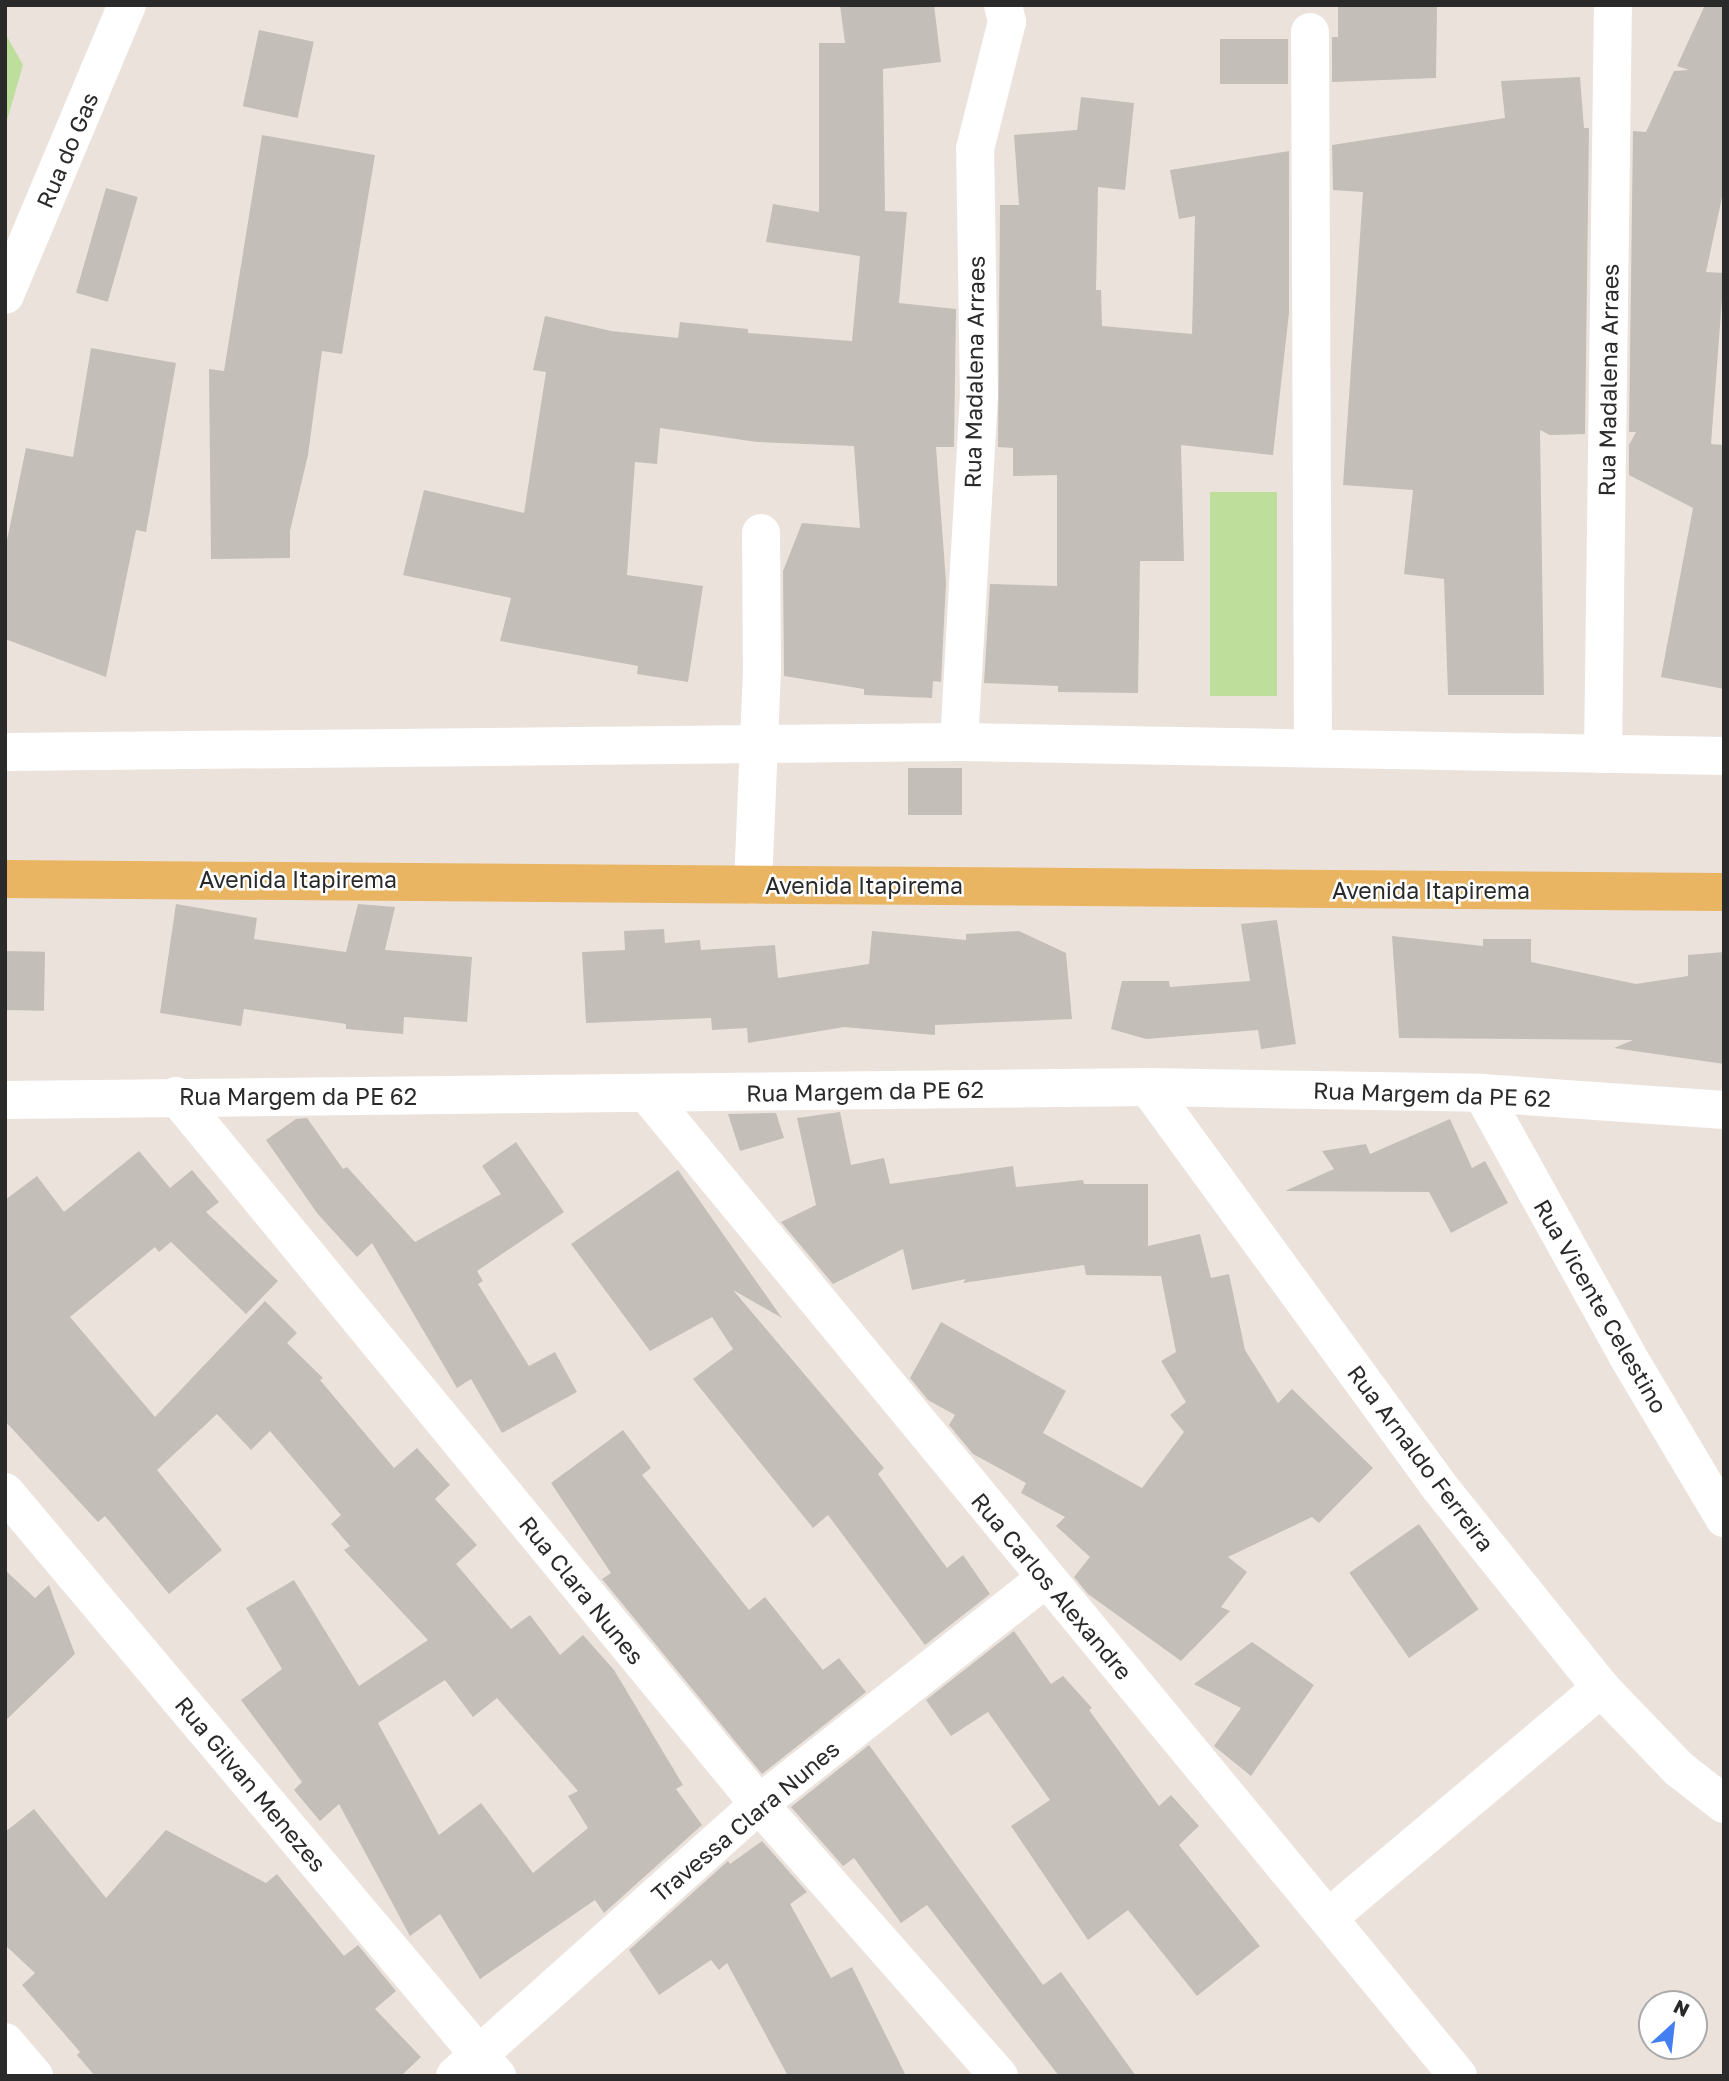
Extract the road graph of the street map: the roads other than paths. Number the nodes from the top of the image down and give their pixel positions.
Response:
1 (127, 5) edge
2 (1003, 5) edge
3 (1613, 5) edge
4 (1310, 32) dead end
5 (15, 247) edge
6 (5, 295) edge
7 (761, 533) dead end
8 (959, 742) junction
9 (1314, 747) junction
10 (756, 748) junction
11 (5, 752) edge
12 (1603, 754) junction
13 (1724, 756) edge
14 (5, 879) edge
15 (753, 885) junction
16 (1724, 892) edge
17 (1148, 1087) junction
18 (1482, 1093) junction
19 (648, 1095) junction
20 (176, 1096) junction
21 (5, 1100) edge
22 (1724, 1110) edge
23 (1715, 1485) edge
24 (5, 1492) edge
25 (1724, 1518) edge
26 (1045, 1578) junction
27 (1601, 1688) junction
28 (759, 1804) junction
29 (1724, 1804) edge
30 (1328, 1918) junction
31 (5, 2042) edge
32 (477, 2069) edge
33 (34, 2076) edge
34 (999, 2076) edge
35 (1458, 2076) edge

1 - 5 street, Rua do Gas
2 - 8 street, Rua Madalena Arraes
3 - 12 street, Rua Madalena Arraes
4 - 9 street
5 - 6 street, Rua do Gas
7 - 10 street
8 - 9 street
8 - 10 street
9 - 12 street
10 - 11 street
10 - 15 street
12 - 13 street
14 - 15 main road, Avenida Itapirema
15 - 16 main road, Avenida Itapirema
17 - 18 street, Rua Margem da PE 62
17 - 19 street, Rua Margem da PE 62
17 - 27 street, Rua Arnaldo Ferreira
18 - 22 street, Rua Margem da PE 62
18 - 23 street, Rua Vicente Celestino
19 - 20 street, Rua Margem da PE 62
19 - 26 street, Rua Carlos Alexandre
20 - 21 street, Rua Margem da PE 62
20 - 28 street, Rua Clara Nunes
23 - 25 street, Rua Vicente Celestino
24 - 32 street, Rua Gilvan Menezes
26 - 28 street, Travessa Clara Nunes
26 - 30 street, Rua Carlos Alexandre
27 - 29 street, Rua Arnaldo Ferreira
27 - 30 street
28 - 32 street, Travessa Clara Nunes
28 - 34 street, Rua Clara Nunes
30 - 35 street, Rua Carlos Alexandre
31 - 33 street

